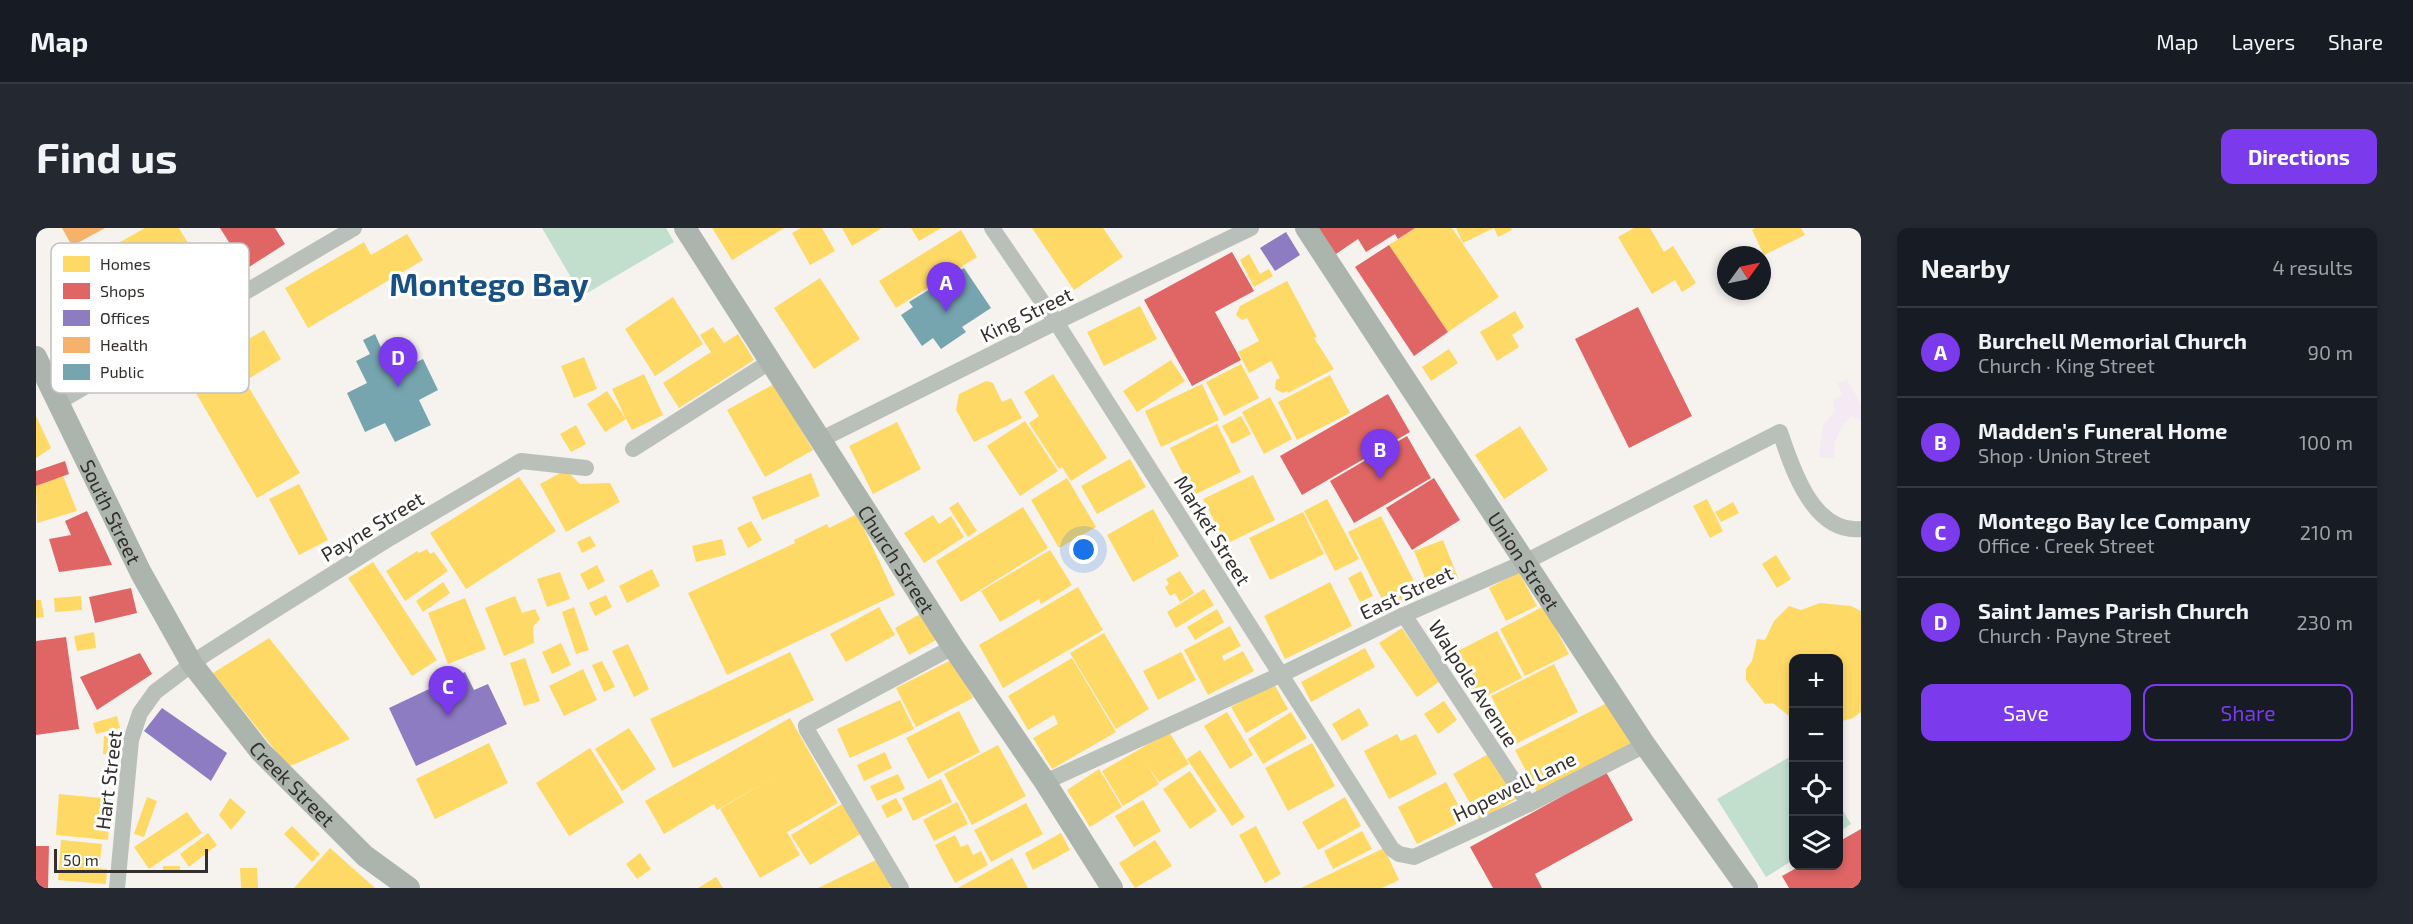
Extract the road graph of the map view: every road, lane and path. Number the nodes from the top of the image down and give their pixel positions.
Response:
1 (354, 228) edge
2 (685, 228) edge
3 (992, 228) edge
4 (1251, 228) edge
5 (1306, 228) edge
6 (249, 290) edge
7 (1056, 322) junction
8 (36, 357) edge
9 (771, 361) junction
10 (51, 390) edge
11 (52, 393) edge
12 (74, 393) edge
13 (57, 403) junction
14 (820, 440) junction
15 (633, 449) dead end
16 (586, 468) dead end
17 (1861, 529) edge
18 (1525, 562) junction
19 (1404, 615) junction
20 (953, 647) junction
21 (192, 664) junction
22 (1280, 675) junction
23 (1645, 745) junction
24 (1045, 782) junction
25 (1529, 804) junction
26 (1399, 854) joint
27 (117, 888) edge
28 (409, 888) edge
29 (901, 888) edge
30 (1112, 888) edge
31 (1747, 888) edge

1 - 6 street
2 - 9 street, Church Street
3 - 7 street, Market Street
4 - 7 street, King Street
5 - 18 street, Union Street
7 - 14 street, King Street
7 - 22 street, Market Street
8 - 10 street, South Street
9 - 14 street, Church Street
9 - 15 street
11 - 13 street, South Street
12 - 13 street
13 - 21 street, South Street
14 - 20 street, Church Street
16 - 21 street, Payne Street
17 - 18 street, East Street
18 - 19 street, East Street
18 - 23 street, Union Street
19 - 22 street, East Street
19 - 25 street, Walpole Avenue
20 - 24 street, Church Street
20 - 29 street
21 - 27 street, Hart Street
21 - 28 street, Creek Street
22 - 24 street, East Street
22 - 26 street, Market Street
23 - 25 street, Hopewell Lane
23 - 31 street, Union Street
24 - 30 street, Church Street
25 - 26 street, Hopewell Lane

